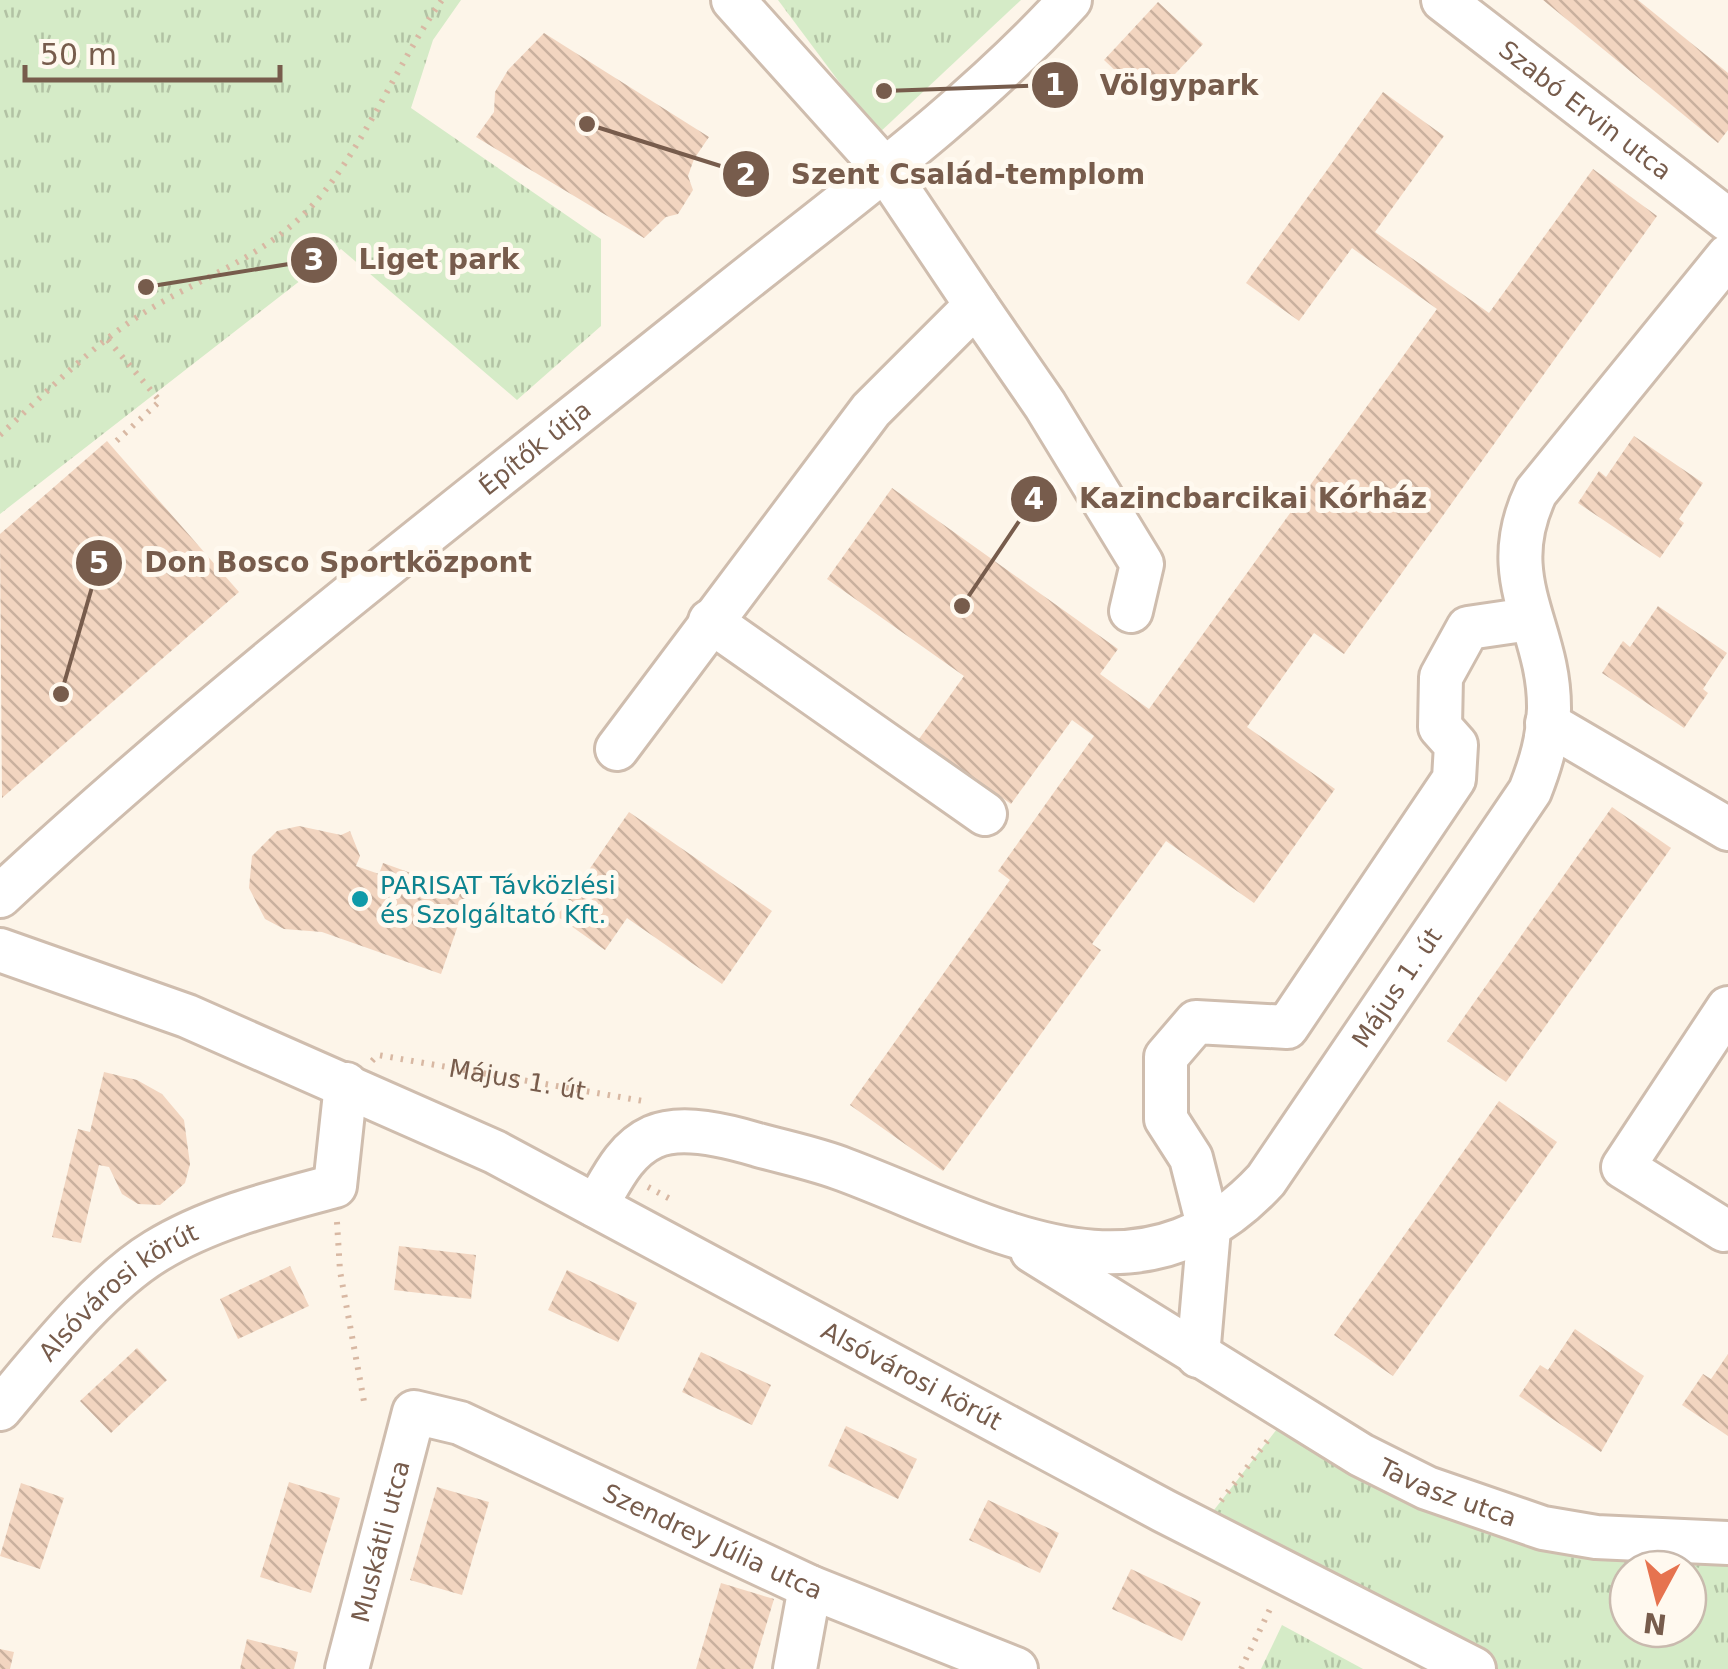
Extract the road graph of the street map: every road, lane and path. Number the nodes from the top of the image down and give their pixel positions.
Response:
1 (442, 0) edge
2 (733, 0) edge
3 (1070, 0) edge
4 (1443, 0) edge
5 (884, 168) junction
6 (1728, 220) edge
7 (1728, 256) edge
8 (976, 304) junction
9 (108, 340) junction
10 (0, 436) edge
11 (111, 446) dead end
12 (1131, 611) dead end
13 (1530, 619) junction
14 (710, 621) junction
15 (1548, 723) junction
16 (617, 749) dead end
17 (985, 814) dead end
18 (1728, 828) edge
19 (0, 896) edge
20 (0, 950) edge
21 (1728, 1008) edge
22 (346, 1084) junction
23 (689, 1133) junction
24 (336, 1186) junction
25 (596, 1206) junction
26 (1209, 1228) junction
27 (1724, 1230) dead end
28 (1006, 1236) junction
29 (1198, 1356) junction
30 (366, 1406) dead end
31 (0, 1408) edge
32 (1290, 1411) junction
33 (414, 1412) joint
34 (1200, 1528) junction
35 (1728, 1543) edge
36 (1288, 1574) junction
37 (810, 1586) junction
38 (347, 1669) edge
39 (795, 1669) edge
40 (1016, 1669) edge
41 (1241, 1669) edge
42 (1474, 1669) edge

1 - 9 path
2 - 5 street
3 - 5 street, Építők útja
4 - 6 street, Szabó Ervin utca
5 - 8 street
5 - 19 street, Építők útja
7 - 13 street, Május 1. út
8 - 12 street
8 - 14 street
9 - 10 path
9 - 11 path
13 - 15 street, Május 1. út
13 - 26 street
14 - 16 street
14 - 17 street
15 - 18 street
15 - 26 street, Május 1. út
20 - 22 street, Alsóvárosi körút
21 - 27 street
22 - 23 path, Május 1. út
22 - 24 street
22 - 25 street, Alsóvárosi körút
23 - 25 street, Május 1. út
23 - 28 street, Május 1. út
24 - 30 path
24 - 31 street, Alsóvárosi körút
25 - 34 street, Alsóvárosi körút
26 - 28 street, Május 1. út
26 - 29 street
28 - 29 street, Tavasz utca
29 - 32 street, Tavasz utca
32 - 34 path
32 - 35 street, Tavasz utca
33 - 37 street, Szendrey Júlia utca
33 - 38 street, Muskátli utca
34 - 36 street, Alsóvárosi körút
36 - 41 path
36 - 42 street, Alsóvárosi körút
37 - 39 street
37 - 40 street, Szendrey Júlia utca

